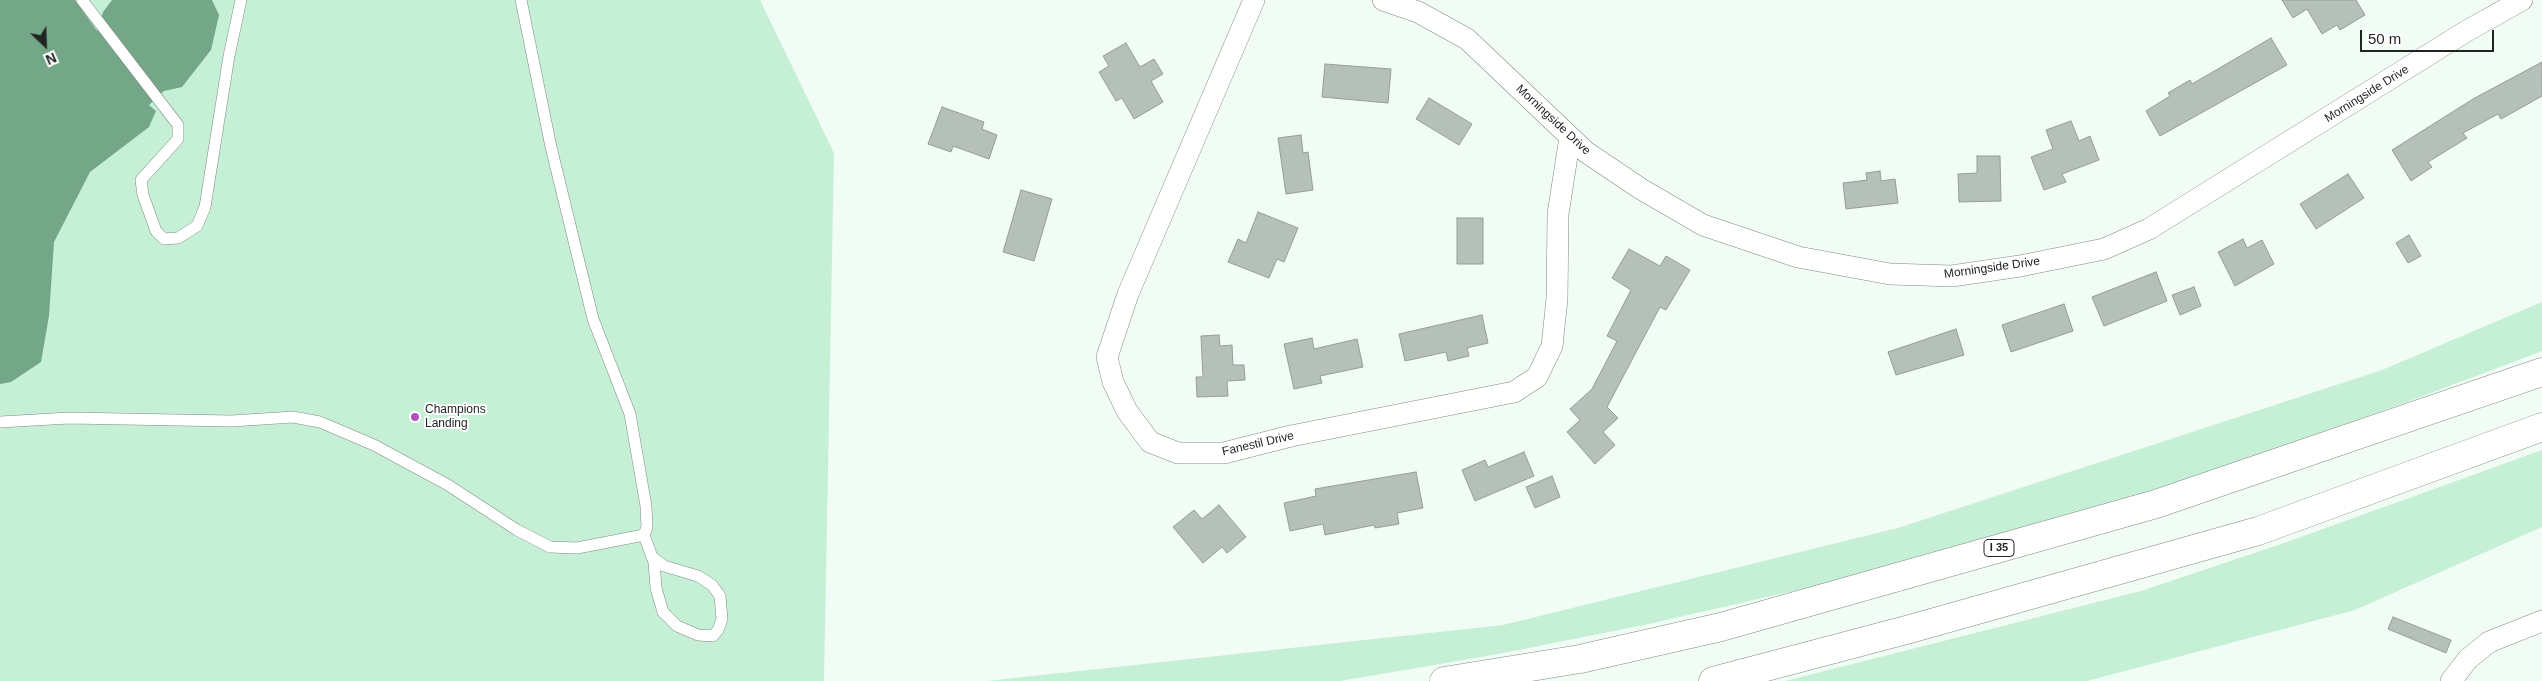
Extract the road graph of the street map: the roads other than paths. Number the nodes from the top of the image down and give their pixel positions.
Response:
1 (82, 0) edge
2 (241, 0) edge
3 (521, 0) edge
4 (1254, 0) edge
5 (1383, 0) edge
6 (2522, 0) edge
7 (1419, 6) edge
8 (1570, 137) junction
9 (2542, 372) edge
10 (0, 422) edge
11 (2542, 427) edge
12 (644, 535) junction
13 (652, 557) junction
14 (2542, 621) edge
15 (1444, 681) edge
16 (1713, 681) edge
17 (2451, 681) edge

1 - 2 lane
3 - 12 lane
4 - 8 street, Fanestil Drive
5 - 7 street, Morningside Drive
6 - 8 street, Morningside Drive
7 - 8 street, Morningside Drive
9 - 15 highway, I 35
10 - 12 lane
11 - 16 highway
12 - 13 lane
13 - 13 lane
14 - 17 street

